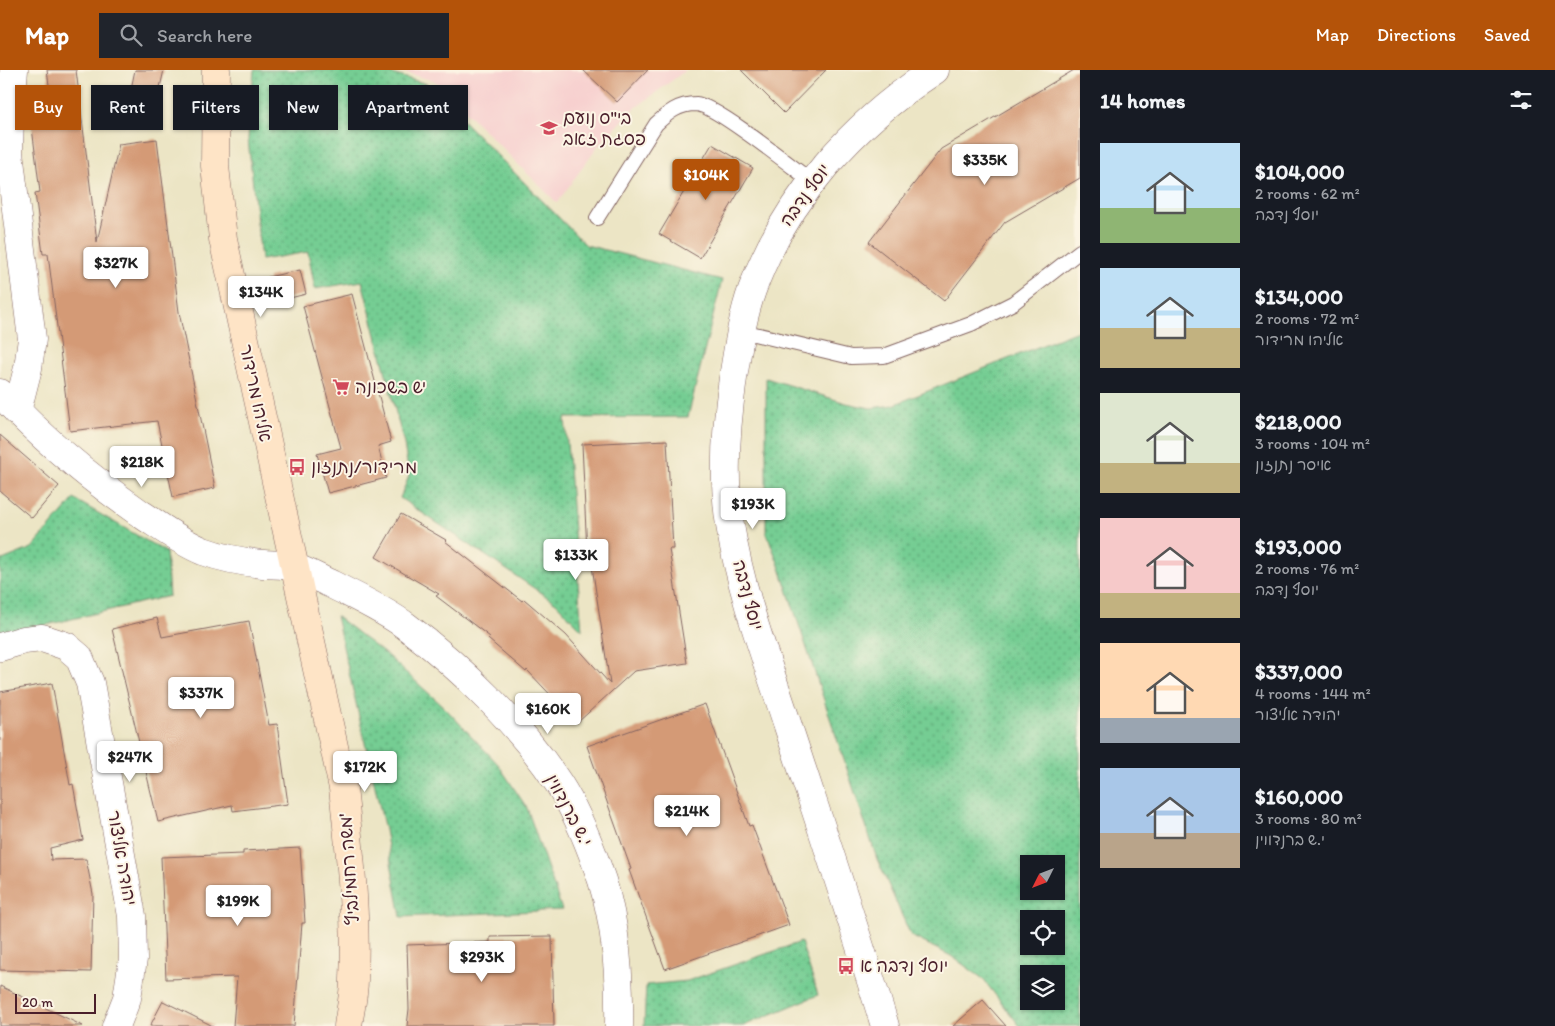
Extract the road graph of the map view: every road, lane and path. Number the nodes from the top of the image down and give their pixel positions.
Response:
1 (14, 70) edge
2 (216, 70) edge
3 (936, 70) edge
4 (812, 181) junction
5 (597, 218) dead end
6 (1080, 251) edge
7 (742, 331) junction
8 (8, 402) edge
9 (294, 567) junction
10 (0, 647) edge
11 (116, 1026) edge
12 (348, 1026) edge
13 (618, 1026) edge
14 (885, 1026) edge

1 - 8 street
2 - 9 street, אליהו מרידור
3 - 4 street, יוסף נדבה
4 - 5 lane
4 - 7 street, יוסף נדבה
6 - 7 lane
7 - 14 street, יוסף נדבה
8 - 9 street, י.ש ברנדווין
9 - 12 street, משה רחמילביץ'
9 - 13 street, י.ש ברנדווין
10 - 11 street, יהודה אליצור

